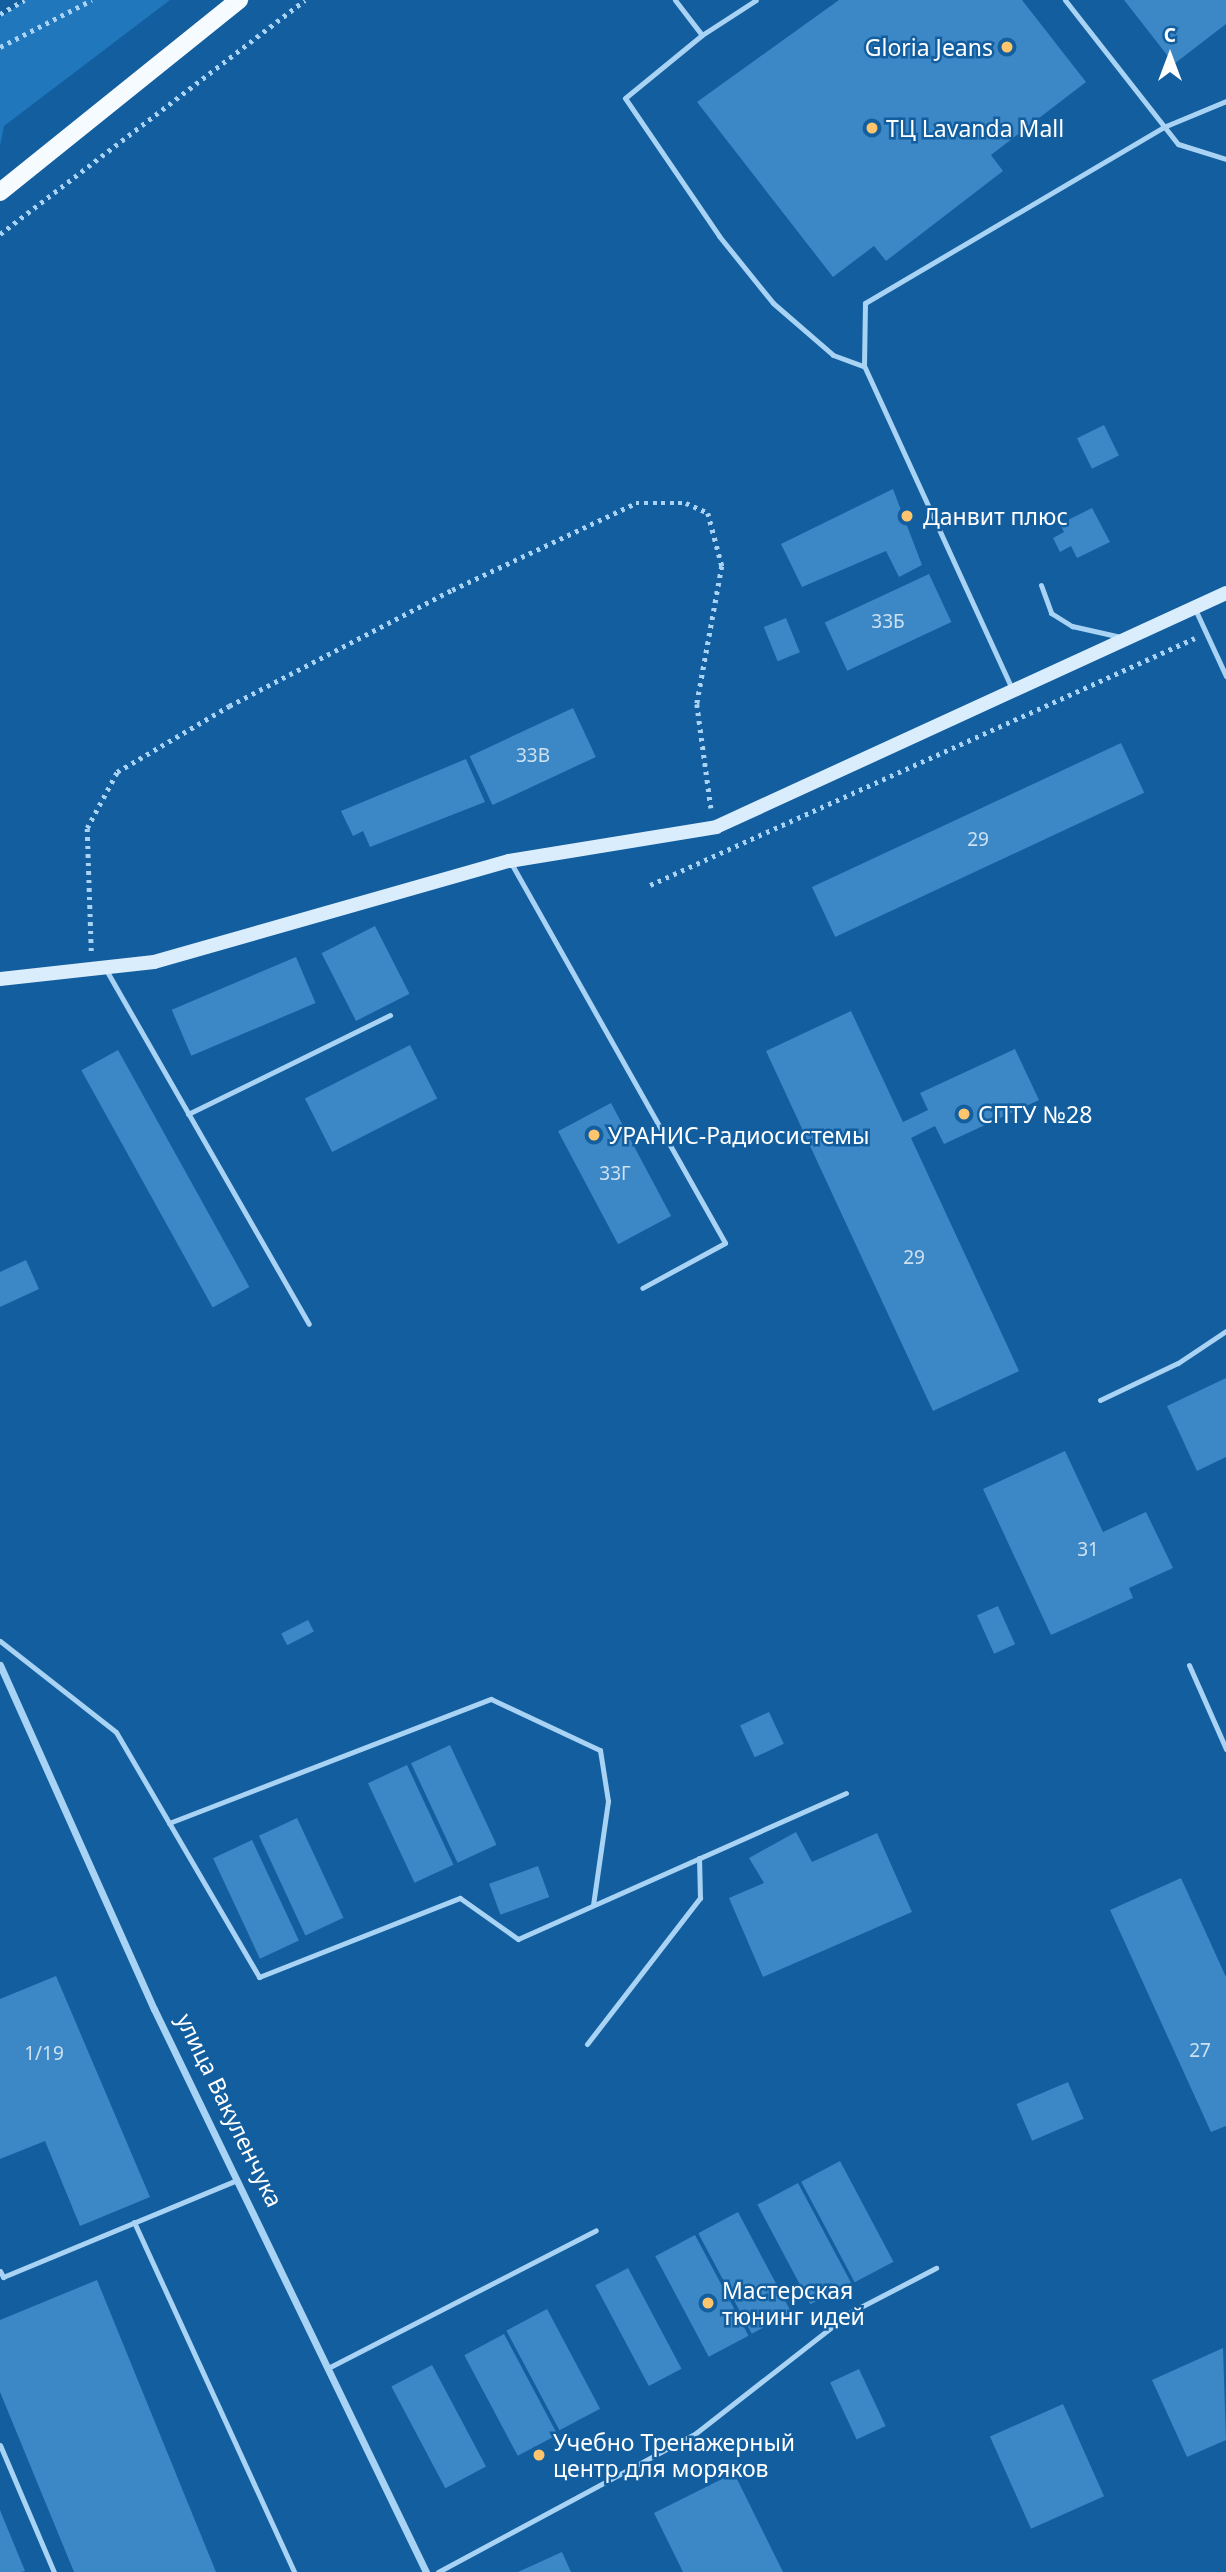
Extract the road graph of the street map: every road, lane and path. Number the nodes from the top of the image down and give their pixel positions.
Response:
1 (23, 0) edge
2 (92, 0) edge
3 (239, 0) edge
4 (305, 0) edge
5 (675, 0) edge
6 (756, 0) edge
7 (1065, 0) edge
8 (0, 14) edge
9 (702, 35) junction
10 (0, 47) edge
11 (1226, 101) edge
12 (1166, 127) junction
13 (1226, 159) edge
14 (0, 192) edge
15 (0, 234) edge
16 (864, 366) junction
17 (1041, 585) dead end
18 (1226, 593) edge
19 (1195, 609) junction
20 (1206, 633) junction
21 (1130, 639) junction
22 (1226, 676) edge
23 (1014, 694) junction
24 (716, 827) junction
25 (509, 860) junction
26 (650, 885) dead end
27 (98, 966) junction
28 (0, 979) edge
29 (390, 1015) dead end
30 (188, 1114) junction
31 (642, 1288) dead end
32 (309, 1324) dead end
33 (1226, 1331) edge
34 (1100, 1400) dead end
35 (0, 1641) edge
36 (0, 1665) edge
37 (1189, 1665) dead end
38 (1226, 1749) edge
39 (846, 1793) dead end
40 (169, 1823) junction
41 (699, 1858) junction
42 (593, 1905) junction
43 (587, 2044) dead end
44 (237, 2180) junction
45 (134, 2222) junction
46 (596, 2230) dead end
47 (936, 2268) dead end
48 (1, 2275) edge
49 (327, 2368) junction
50 (0, 2445) edge
51 (54, 2572) edge
52 (294, 2572) edge
53 (426, 2572) edge
54 (438, 2572) edge

1 - 8 path
2 - 10 path
3 - 14 main road
4 - 15 path
5 - 9 lane
6 - 9 lane
7 - 12 lane
9 - 16 lane
11 - 12 lane
12 - 13 lane
12 - 16 lane
16 - 23 lane
17 - 21 lane
18 - 19 street
19 - 20 lane
19 - 21 street
20 - 22 lane
20 - 26 path
21 - 23 street
23 - 24 street
24 - 25 street
24 - 27 path
25 - 27 street
25 - 31 lane
27 - 28 street
27 - 30 lane
29 - 30 lane
30 - 32 lane
33 - 34 lane
35 - 40 lane
36 - 44 street, улица Вакуленчука
37 - 38 lane
39 - 41 lane
40 - 42 lane
40 - 42 lane
41 - 42 lane
41 - 43 lane
44 - 45 lane
44 - 49 street, улица Вакуленчука
45 - 48 lane
45 - 52 lane
46 - 49 lane
47 - 54 lane
49 - 53 street, улица Вакуленчука
50 - 51 lane

